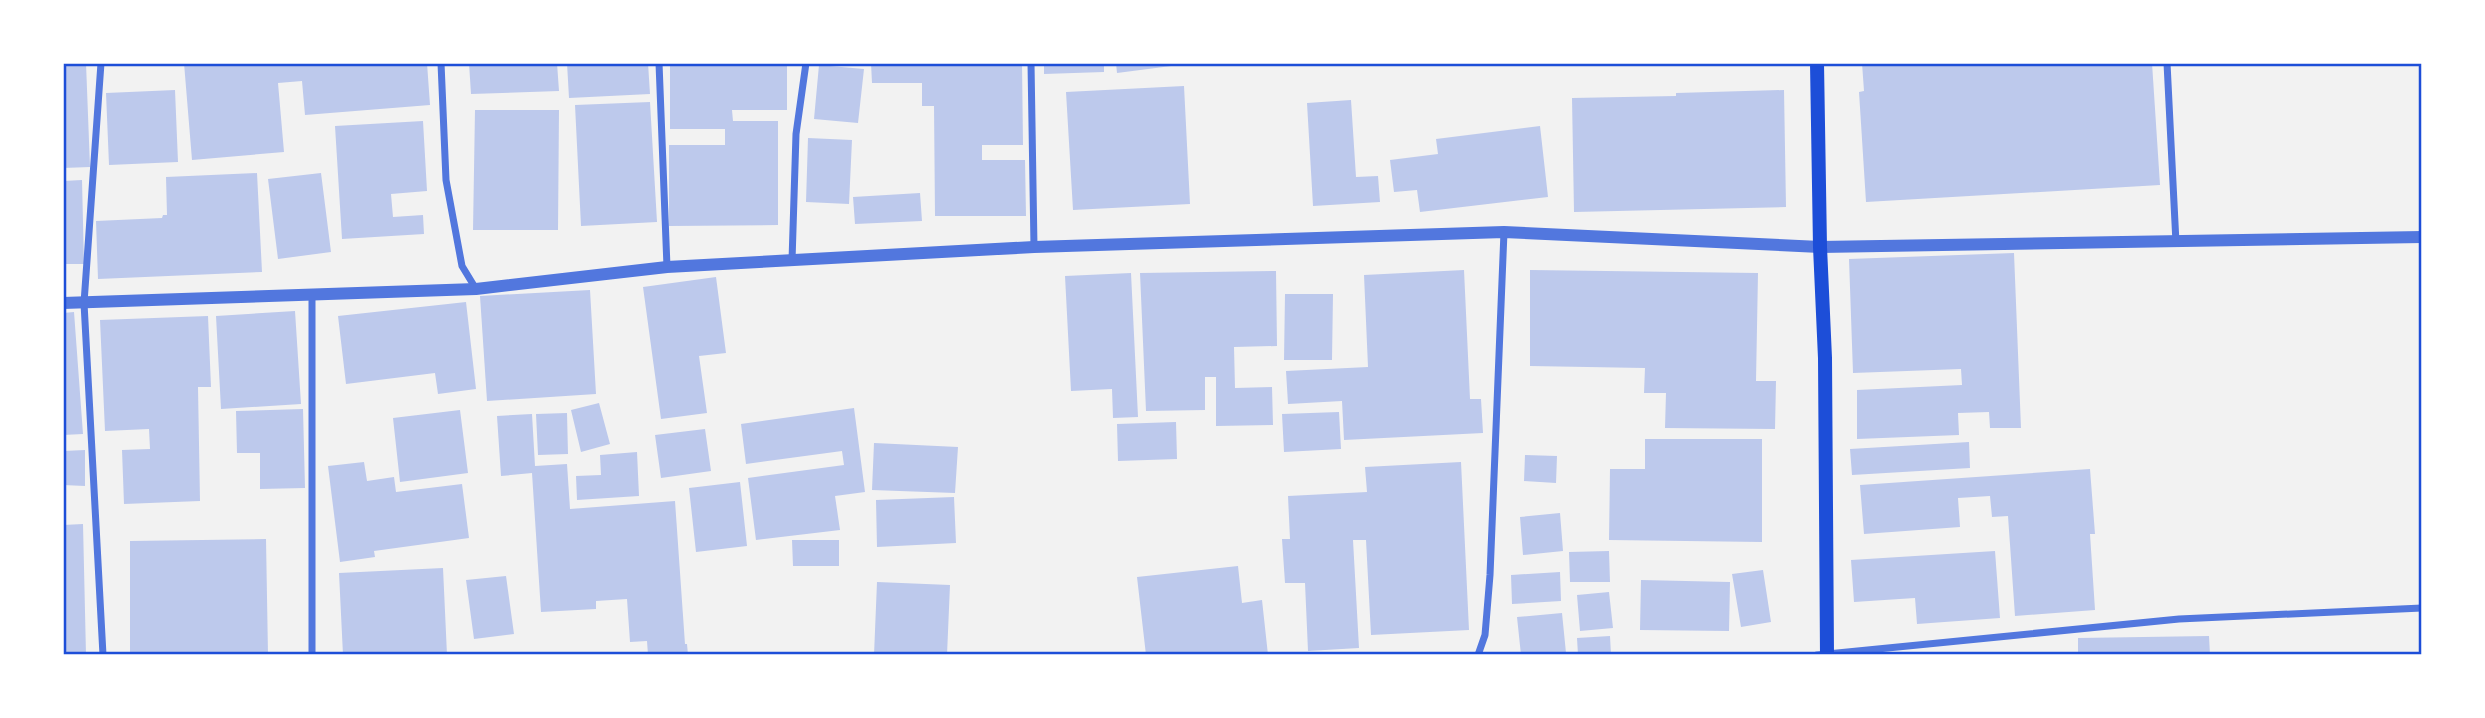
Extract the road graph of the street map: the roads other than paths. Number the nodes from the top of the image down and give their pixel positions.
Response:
1 (101, 63) edge
2 (441, 63) edge
3 (659, 63) edge
4 (806, 63) edge
5 (1031, 63) edge
6 (1817, 63) edge
7 (2167, 63) edge
8 (1504, 232) junction
9 (2422, 237) edge
10 (2176, 243) junction
11 (1034, 247) junction
12 (1820, 247) junction
13 (792, 262) junction
14 (667, 267) junction
15 (476, 289) junction
16 (312, 294) junction
17 (63, 303) edge
18 (84, 303) junction
19 (2422, 608) edge
20 (103, 655) edge
21 (312, 655) edge
22 (1478, 655) edge
23 (1816, 655) edge
24 (1828, 655) edge

1 - 18 street
2 - 15 street
3 - 14 street
4 - 13 street
5 - 11 street
6 - 12 main road
7 - 10 street
8 - 11 street
8 - 12 street
8 - 22 street
9 - 10 street
10 - 12 street
11 - 13 street
12 - 24 main road
13 - 14 street
14 - 15 street
15 - 16 street
16 - 18 street
16 - 21 street
17 - 18 street
18 - 20 street
19 - 24 street
23 - 24 street

